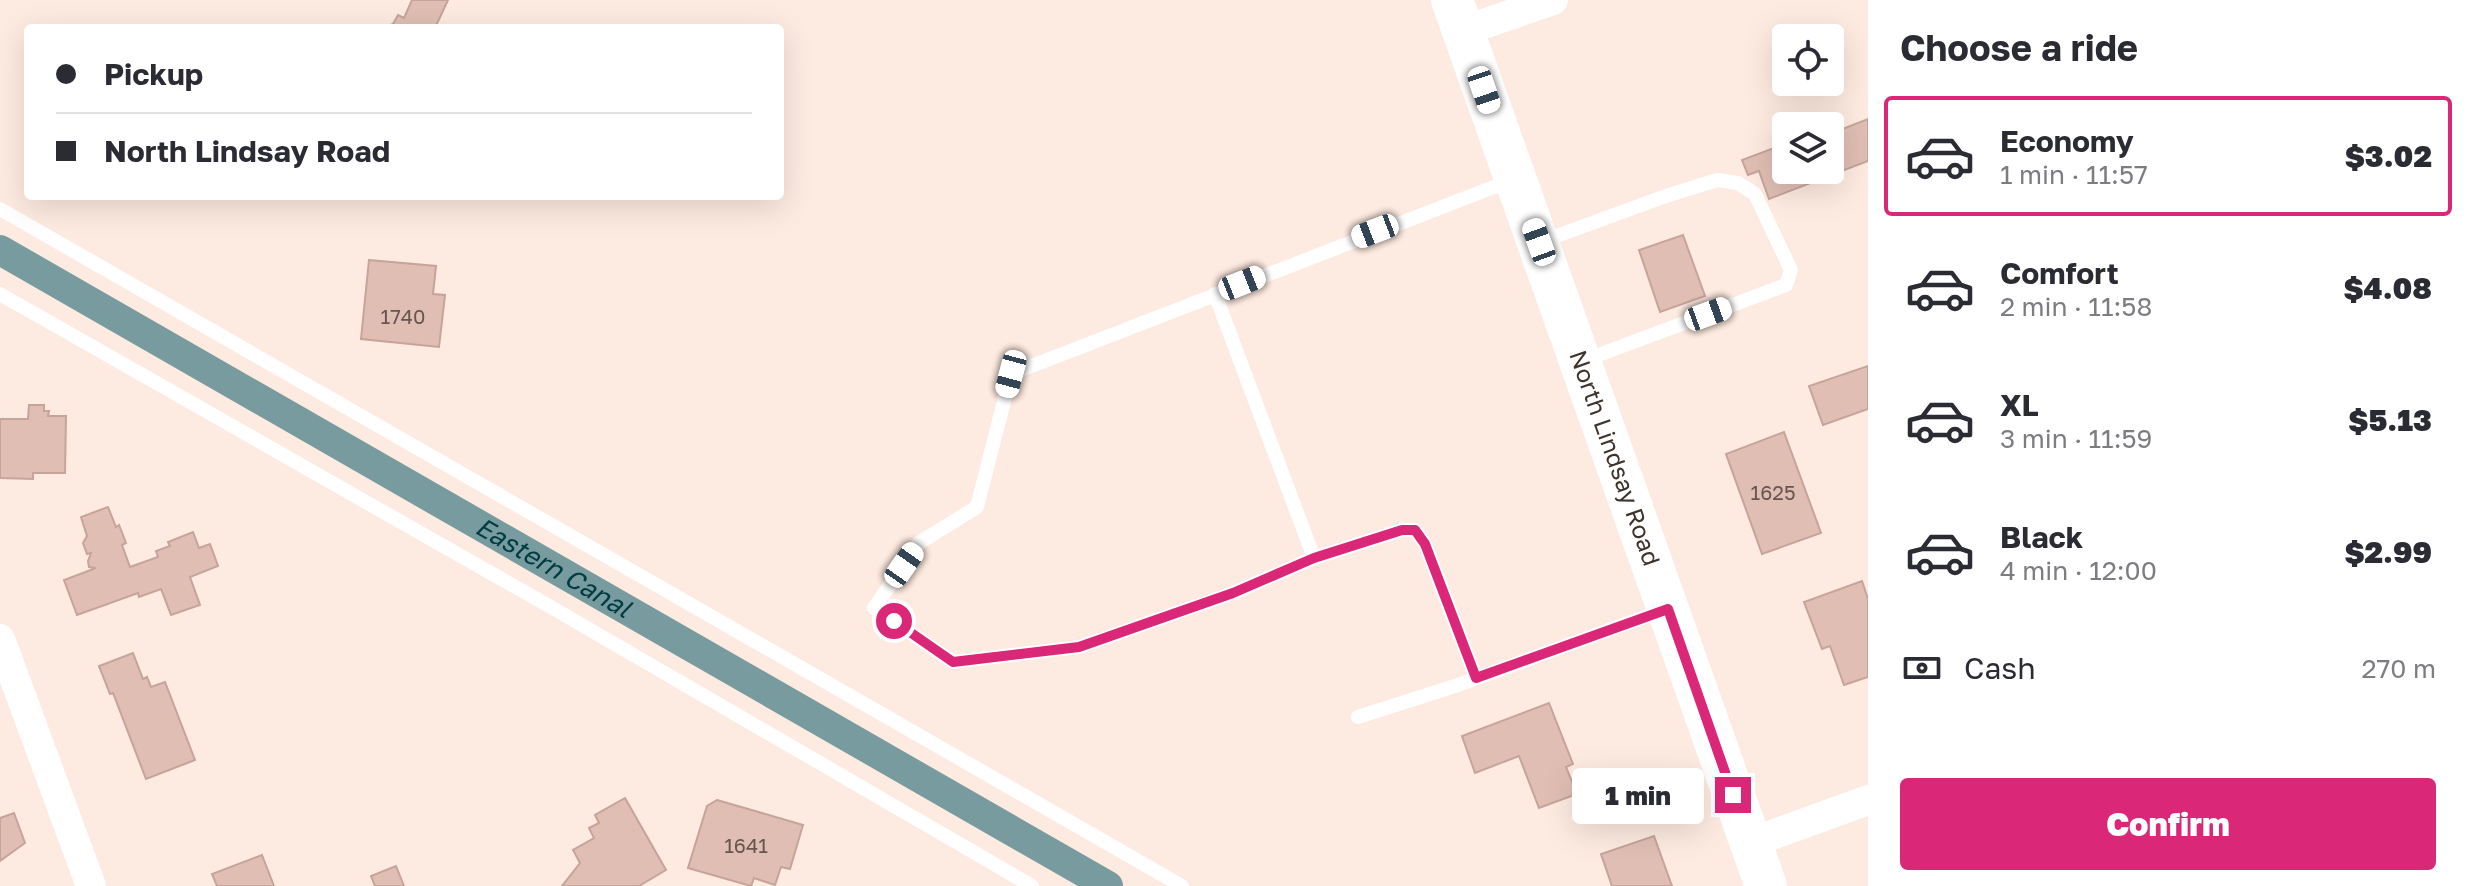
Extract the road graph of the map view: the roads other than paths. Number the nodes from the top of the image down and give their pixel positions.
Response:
1 (1553, 0) edge
2 (1458, 16) edge
3 (1516, 178) junction
4 (0, 209) edge
5 (1539, 242) junction
6 (0, 294) edge
7 (1215, 294) junction
8 (1581, 361) junction
9 (1314, 558) junction
10 (1668, 609) junction
11 (0, 639) edge
12 (1476, 678) junction
13 (1358, 717) dead end
14 (1868, 800) edge
15 (1750, 843) junction
16 (91, 886) edge
17 (1032, 886) edge
18 (1182, 886) edge
19 (1766, 886) edge

1 - 2 street, North Lindsay Road
2 - 3 main road, North Lindsay Road
3 - 5 main road, North Lindsay Road
3 - 7 lane
4 - 18 lane
5 - 8 main road, North Lindsay Road
5 - 8 lane
6 - 17 lane
7 - 9 lane
7 - 9 lane
8 - 10 main road, North Lindsay Road
9 - 12 lane
10 - 12 lane
10 - 15 main road, North Lindsay Road
11 - 16 street
12 - 13 lane
14 - 15 street
15 - 19 main road, North Lindsay Road

